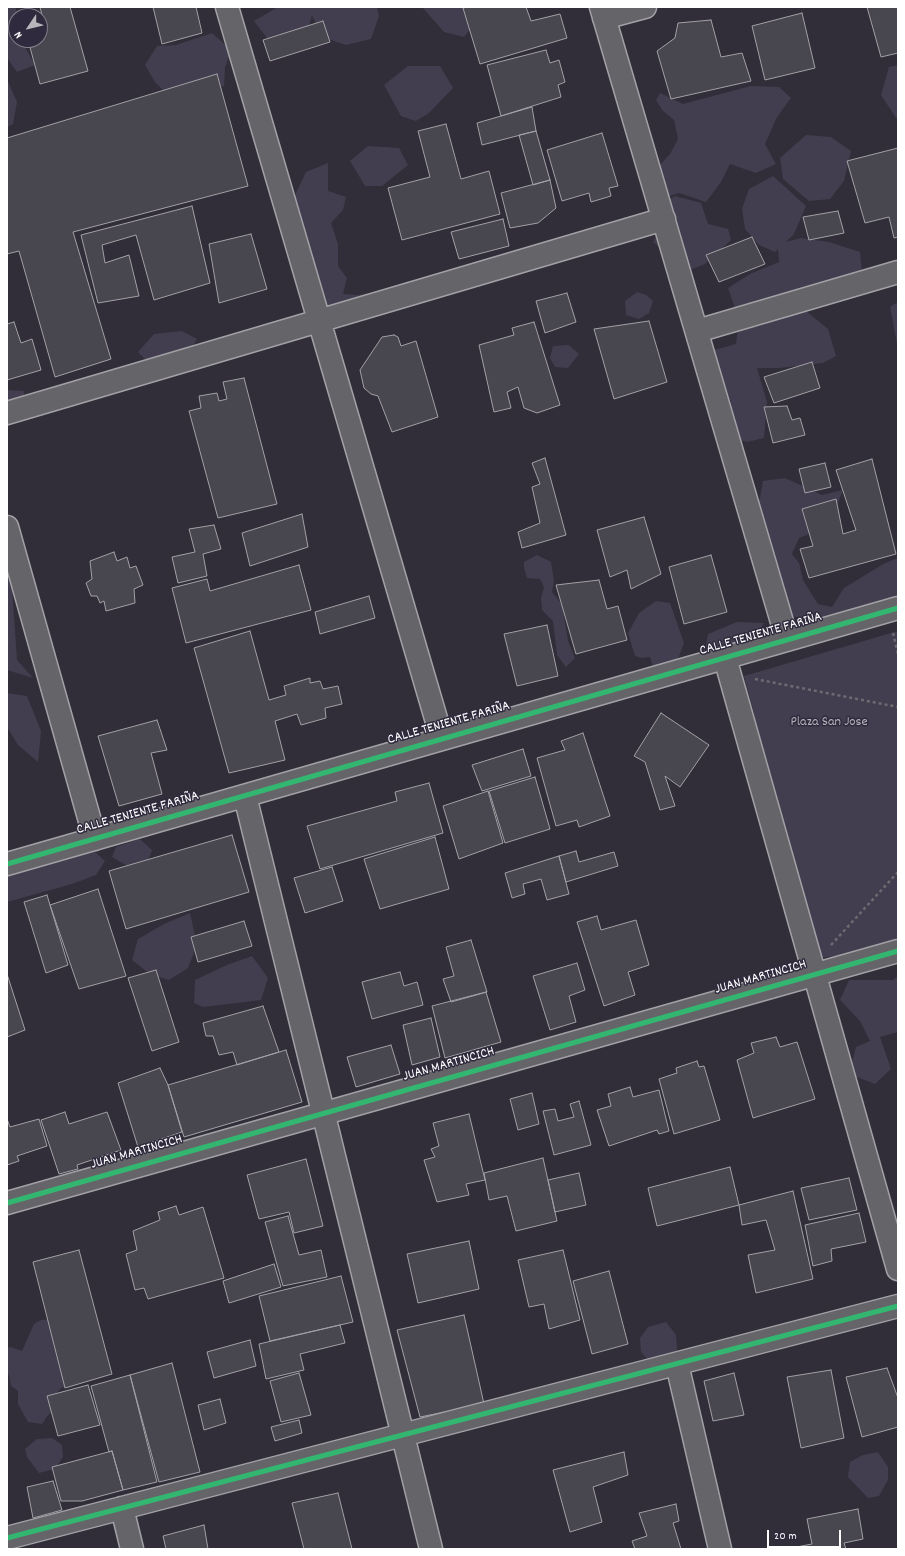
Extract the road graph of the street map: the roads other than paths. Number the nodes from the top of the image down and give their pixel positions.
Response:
1 (227, 7) edge
2 (645, 7) edge
3 (603, 13) edge
4 (664, 219) junction
5 (898, 272) edge
6 (319, 321) junction
7 (697, 331) junction
8 (7, 413) edge
9 (7, 527) edge
10 (898, 608) edge
11 (787, 639) junction
12 (727, 666) junction
13 (442, 739) junction
14 (245, 796) junction
15 (95, 839) junction
16 (7, 864) edge
17 (898, 951) edge
18 (815, 976) junction
19 (323, 1112) junction
20 (7, 1203) edge
21 (898, 1269) edge
22 (898, 1306) edge
23 (677, 1364) junction
24 (403, 1435) junction
25 (122, 1508) junction
26 (7, 1538) edge
27 (132, 1549) edge
28 (431, 1549) edge
29 (720, 1549) edge

1 - 6 street
2 - 3 street
3 - 4 street
4 - 6 street
4 - 7 street
5 - 7 street
6 - 8 street
6 - 13 street
7 - 11 street
9 - 15 street
10 - 11 street, CALLE TENIENTE FARIÑA
11 - 12 street, CALLE TENIENTE FARIÑA
12 - 13 street, CALLE TENIENTE FARIÑA
12 - 18 street
13 - 14 street, CALLE TENIENTE FARIÑA
14 - 15 street, CALLE TENIENTE FARIÑA
14 - 19 street
15 - 16 street, CALLE TENIENTE FARIÑA
17 - 18 street, JUAN MARTINCICH
18 - 19 street, JUAN MARTINCICH
18 - 21 street
19 - 20 street, JUAN MARTINCICH
19 - 24 street
22 - 23 street
23 - 24 street
23 - 29 street
24 - 25 street
24 - 28 street
25 - 26 street
25 - 27 street

